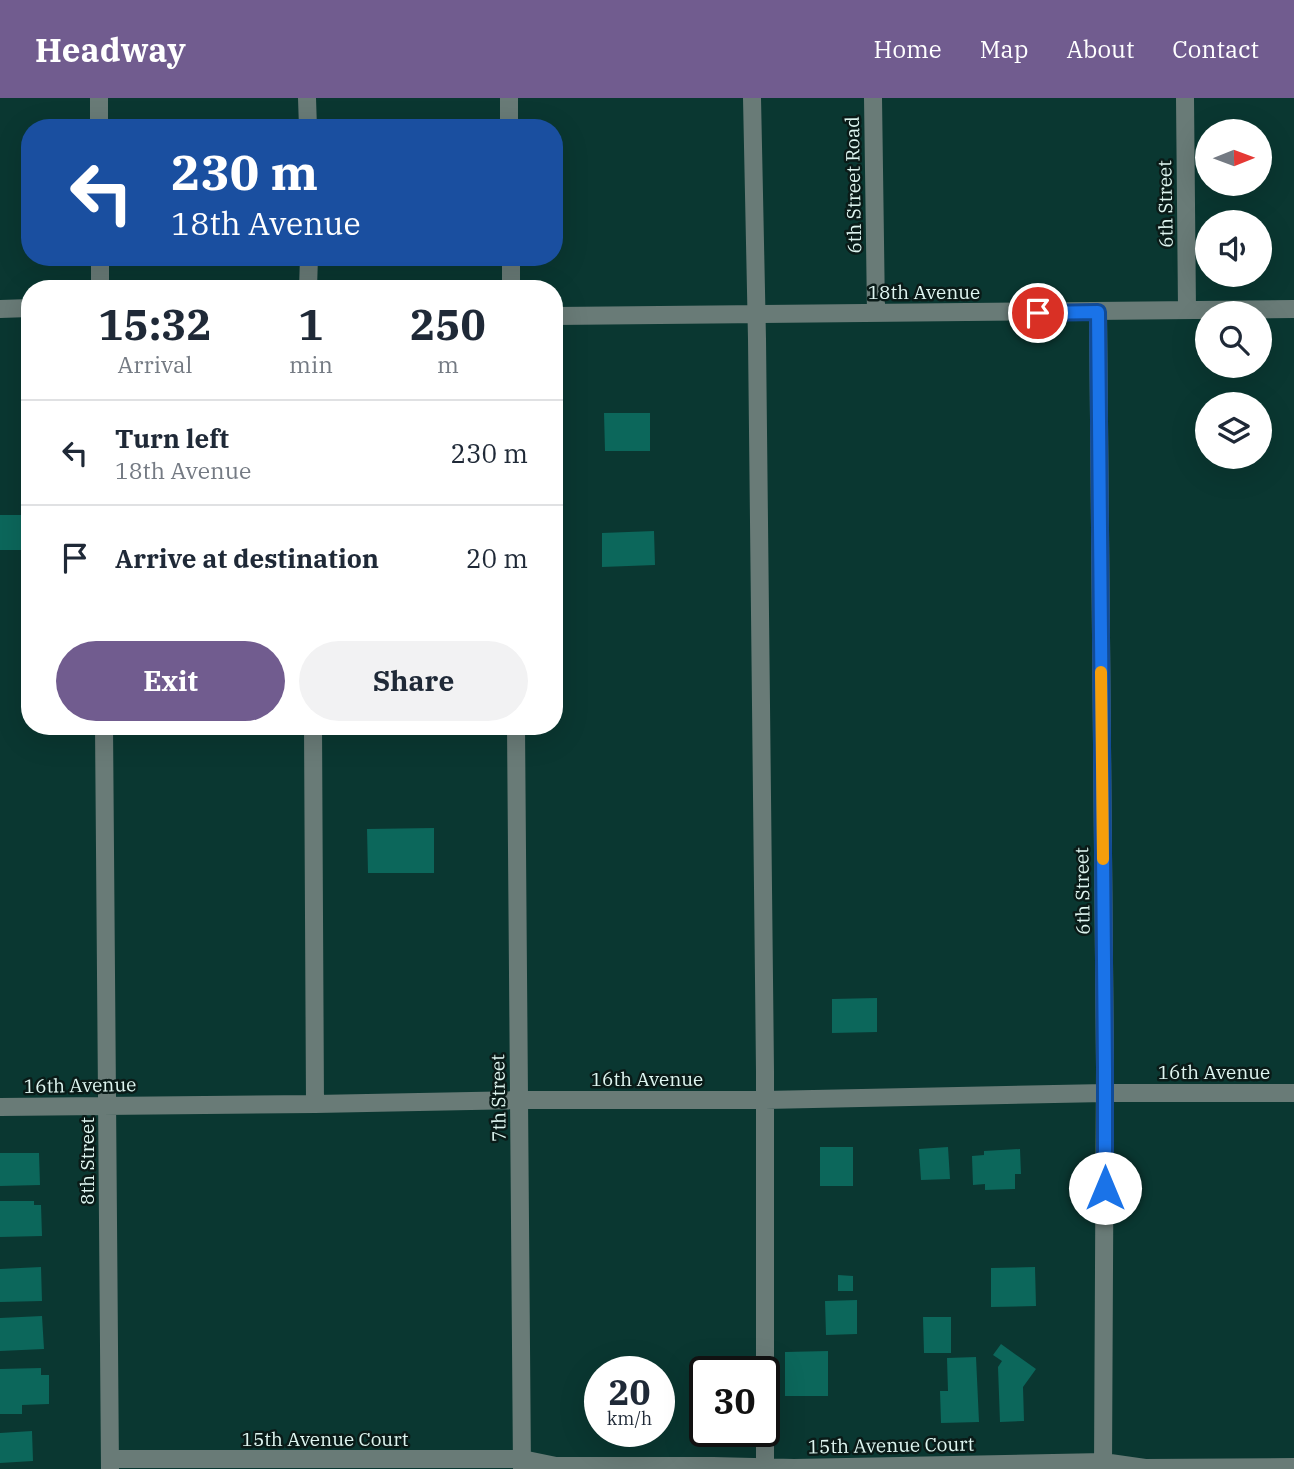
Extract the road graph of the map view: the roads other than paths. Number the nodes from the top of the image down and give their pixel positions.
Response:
1 (99, 98) edge
2 (307, 98) edge
3 (509, 98) edge
4 (752, 98) edge
5 (873, 98) edge
6 (1185, 98) edge
7 (99, 119) edge
8 (307, 119) edge
9 (509, 119) edge
10 (21, 308) edge
11 (0, 309) edge
12 (1294, 309) edge
13 (1187, 310) junction
14 (1098, 312) junction
15 (876, 313) junction
16 (757, 314) junction
17 (563, 316) edge
18 (104, 735) edge
19 (313, 735) edge
20 (516, 735) edge
21 (1105, 1093) junction
22 (1294, 1093) edge
23 (520, 1100) junction
24 (765, 1100) junction
25 (315, 1104) junction
26 (108, 1105) junction
27 (0, 1107) edge
28 (110, 1464) edge
29 (522, 1464) edge
30 (1103, 1466) edge
31 (1294, 1467) edge
32 (765, 1468) edge

1 - 7 street
2 - 8 street
3 - 9 street
4 - 16 street
5 - 15 street, 6th Street Road
6 - 13 street, 6th Street
10 - 11 street
12 - 13 street, 18th Avenue
13 - 14 street, 18th Avenue
14 - 15 street, 18th Avenue
14 - 21 street, 6th Street
15 - 16 street, 18th Avenue
16 - 17 street, 18th Avenue
16 - 24 street
18 - 26 street, 8th Street
19 - 25 street
20 - 23 street, 7th Street
21 - 22 street, 16th Avenue
21 - 24 street, 16th Avenue
21 - 30 street, 6th Street
23 - 24 street, 16th Avenue
23 - 25 street, 16th Avenue
23 - 29 street, 7th Street
24 - 32 street
25 - 26 street, 16th Avenue
26 - 27 street, 16th Avenue
26 - 28 street, 8th Street
28 - 29 street, 15th Avenue Court
29 - 32 street, 15th Avenue Court
30 - 31 street, 15th Avenue Court
30 - 32 street, 15th Avenue Court

